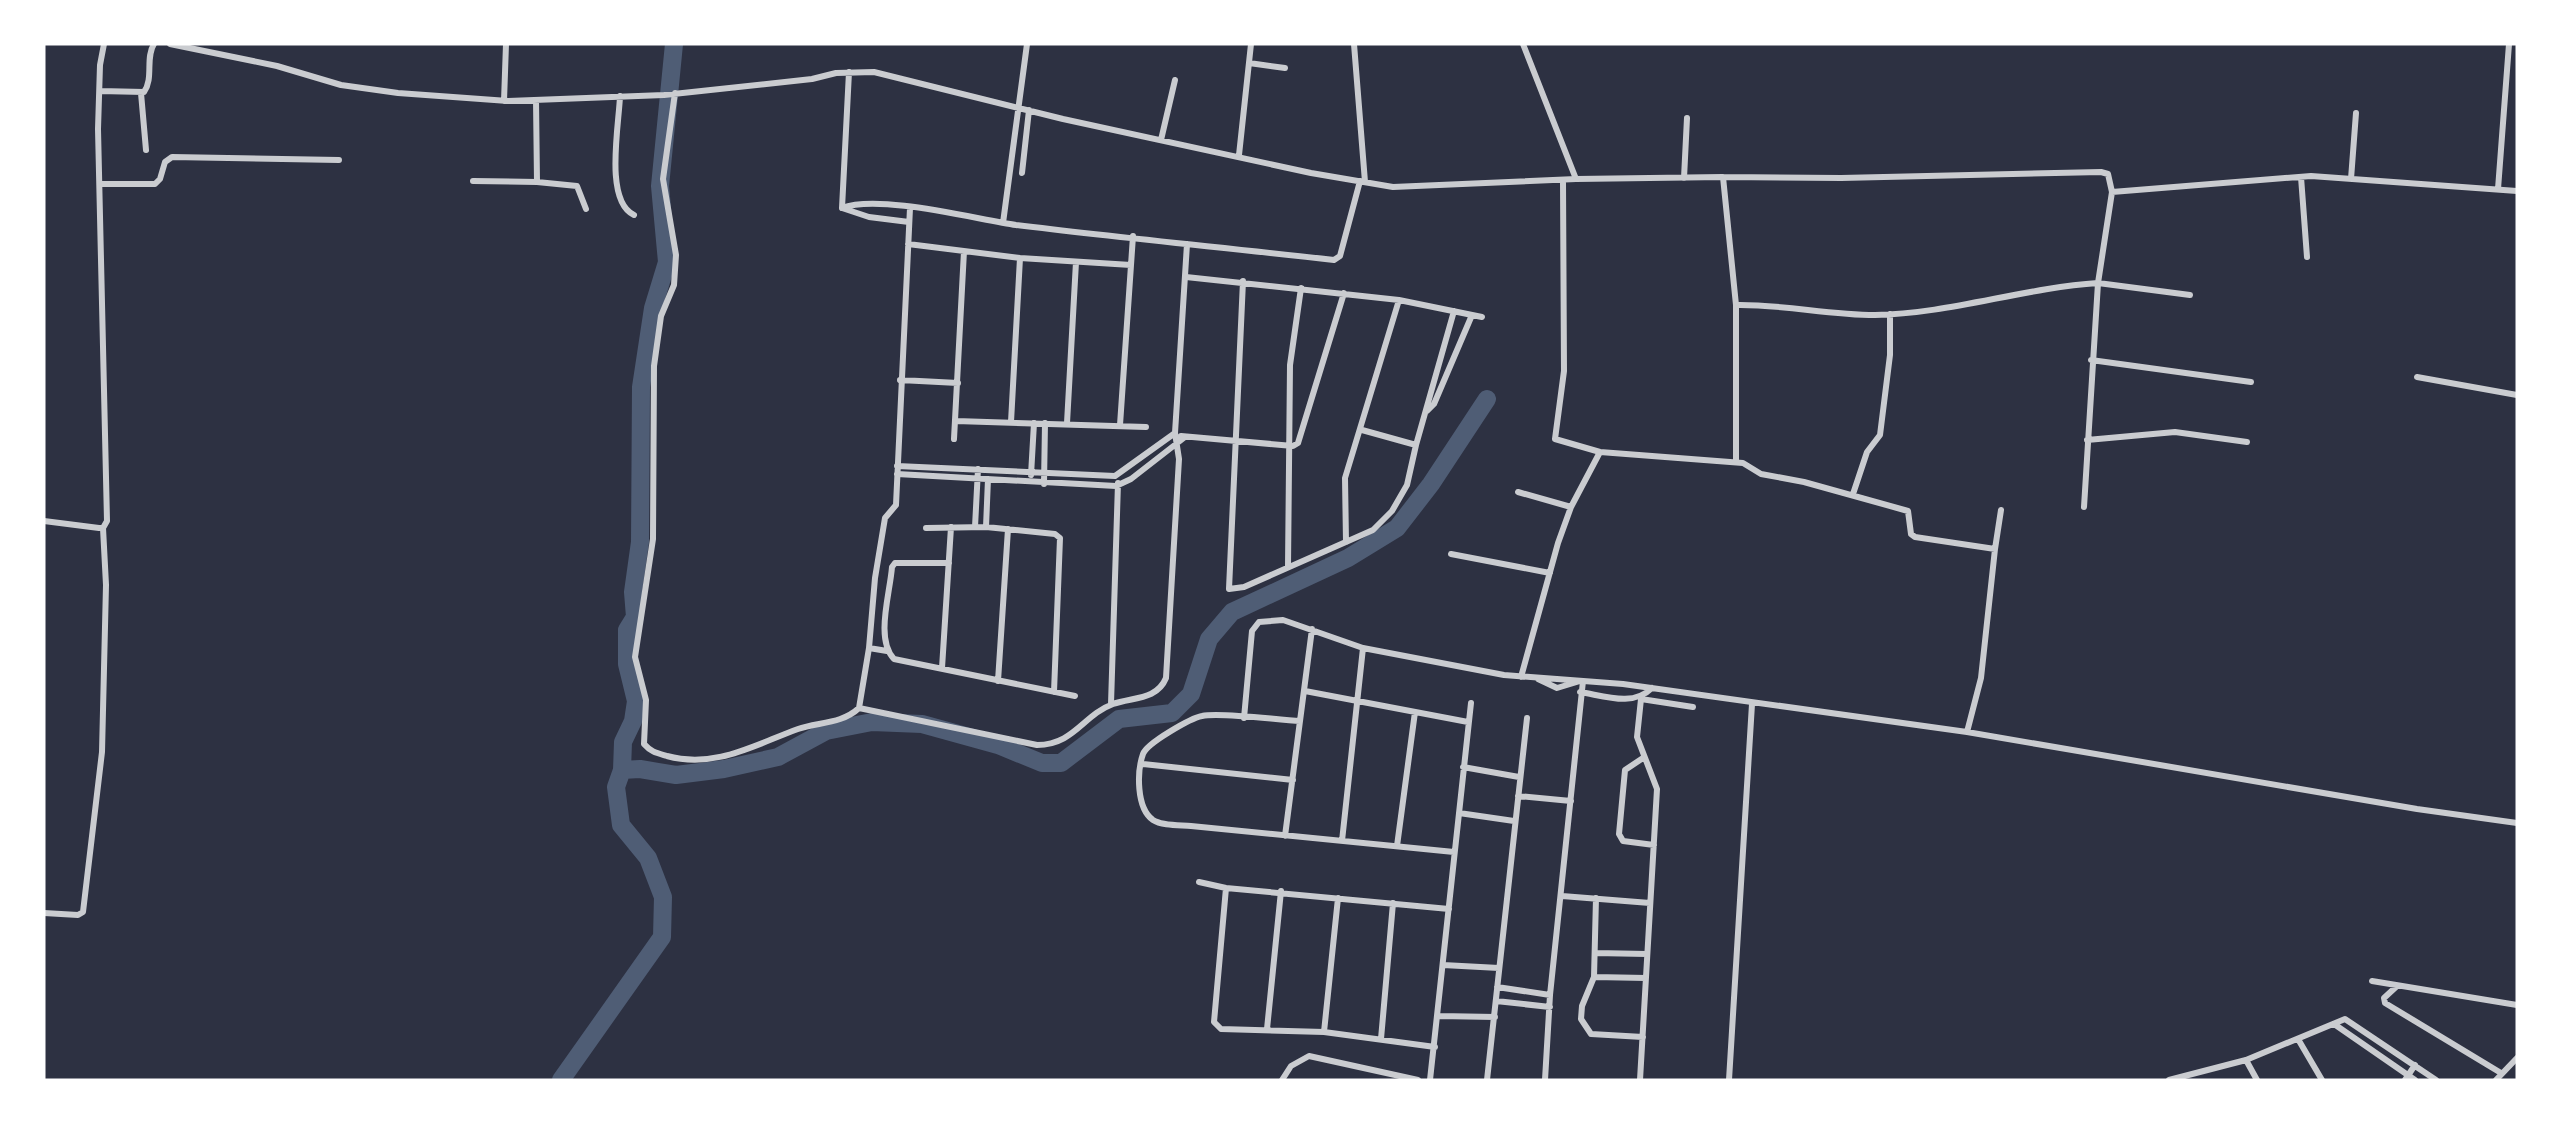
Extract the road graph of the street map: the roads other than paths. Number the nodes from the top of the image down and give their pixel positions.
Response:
1 (104, 44) edge
2 (154, 44) edge
3 (170, 44) edge
4 (506, 44) edge
5 (1027, 44) edge
6 (1251, 44) edge
7 (1354, 44) edge
8 (1523, 44) edge
9 (2509, 44) edge
10 (1249, 63) junction
11 (1285, 68) dead end
12 (849, 72) junction
13 (1175, 80) dead end
14 (100, 91) junction
15 (141, 93) junction
16 (669, 94) junction
17 (620, 96) junction
18 (536, 100) junction
19 (504, 101) junction
20 (1019, 108) junction
21 (1029, 110) junction
22 (2356, 113) dead end
23 (1687, 118) dead end
24 (1161, 140) junction
25 (146, 150) dead end
26 (1239, 155) junction
27 (339, 160) dead end
28 (1022, 173) dead end
29 (1723, 177) junction
30 (2301, 177) junction
31 (1684, 178) junction
32 (1576, 179) junction
33 (2351, 179) junction
34 (472, 181) dead end
35 (537, 181) junction
36 (1362, 182) junction
37 (1563, 182) junction
38 (100, 184) junction
39 (2498, 189) junction
40 (2517, 191) edge
41 (2112, 192) junction
42 (842, 208) junction
43 (910, 208) junction
44 (586, 209) dead end
45 (634, 215) dead end
46 (909, 222) junction
47 (1003, 223) junction
48 (1133, 236) junction
49 (908, 244) junction
50 (1187, 244) junction
51 (964, 251) junction
52 (2307, 257) dead end
53 (1020, 258) junction
54 (1076, 262) junction
55 (1131, 265) junction
56 (1186, 277) junction
57 (1243, 281) junction
58 (2098, 284) junction
59 (1301, 288) junction
60 (1344, 293) junction
61 (2190, 295) dead end
62 (1399, 300) junction
63 (1736, 305) junction
64 (1454, 311) junction
65 (1890, 314) junction
66 (1472, 315) junction
67 (1482, 317) dead end
68 (2091, 360) junction
69 (2417, 377) dead end
70 (900, 380) junction
71 (2251, 382) dead end
72 (958, 383) junction
73 (2517, 395) edge
74 (1425, 413) junction
75 (956, 421) junction
76 (1011, 422) junction
77 (1034, 423) junction
78 (1045, 423) junction
79 (1067, 423) junction
80 (1120, 425) junction
81 (1146, 427) dead end
82 (1362, 430) junction
83 (1175, 433) junction
84 (1185, 437) junction
85 (954, 439) dead end
86 (2087, 440) junction
87 (1233, 441) junction
88 (2247, 442) dead end
89 (1177, 444) junction
90 (1289, 445) junction
91 (1416, 446) junction
92 (1600, 452) junction
93 (1740, 462) junction
94 (897, 466) junction
95 (978, 469) junction
96 (989, 470) junction
97 (1031, 473) junction
98 (897, 474) junction
99 (1044, 474) junction
100 (1117, 474) junction
101 (976, 481) junction
102 (987, 481) junction
103 (1030, 484) junction
104 (1044, 484) junction
105 (1118, 485) junction
106 (1518, 492) dead end
107 (1853, 494) junction
108 (1572, 505) junction
109 (2084, 507) dead end
110 (2001, 510) dead end
111 (44, 522) edge
112 (951, 527) junction
113 (975, 527) junction
114 (986, 527) junction
115 (103, 528) junction
116 (926, 528) dead end
117 (1008, 529) junction
118 (1346, 542) junction
119 (1995, 549) junction
120 (1451, 554) dead end
121 (949, 563) junction
122 (1288, 567) junction
123 (1550, 573) junction
124 (1312, 629) junction
125 (869, 648) junction
126 (1363, 648) junction
127 (887, 651) junction
128 (942, 667) junction
129 (1521, 677) junction
130 (1582, 680) junction
131 (998, 681) junction
132 (1652, 688) junction
133 (1054, 691) junction
134 (1305, 691) junction
135 (1580, 692) junction
136 (1075, 696) dead end
137 (1642, 699) junction
138 (1357, 701) junction
139 (1471, 703) dead end
140 (1111, 704) junction
141 (1752, 704) junction
142 (1693, 707) dead end
143 (859, 708) junction
144 (1415, 712) junction
145 (1244, 718) junction
146 (1527, 718) dead end
147 (1300, 721) junction
148 (1468, 722) junction
149 (1967, 732) junction
150 (1643, 758) junction
151 (1143, 764) junction
152 (1463, 767) junction
153 (1519, 777) junction
154 (1293, 780) junction
155 (1518, 796) junction
156 (1571, 801) junction
157 (1459, 813) junction
158 (1514, 821) junction
159 (2517, 823) edge
160 (1284, 835) junction
161 (1342, 841) junction
162 (1654, 845) junction
163 (1397, 846) junction
164 (1454, 852) junction
165 (1199, 882) dead end
166 (1226, 887) junction
167 (1281, 891) junction
168 (1562, 895) junction
169 (1338, 898) junction
170 (1596, 898) junction
171 (1650, 903) junction
172 (1393, 904) junction
173 (1449, 909) junction
174 (44, 913) edge
175 (1595, 953) junction
176 (1647, 954) junction
177 (1443, 965) junction
178 (1499, 968) junction
179 (1594, 977) junction
180 (1646, 978) junction
181 (2372, 981) dead end
182 (2397, 986) junction
183 (1497, 987) junction
184 (1550, 995) junction
185 (1496, 1001) junction
186 (2517, 1005) edge
187 (1550, 1007) junction
188 (1439, 1016) junction
189 (1494, 1017) junction
190 (2334, 1024) junction
191 (1267, 1029) junction
192 (1324, 1032) junction
193 (1643, 1037) junction
194 (1381, 1038) junction
195 (2298, 1039) junction
196 (1435, 1047) junction
197 (2517, 1058) edge
198 (2246, 1060) junction
199 (2415, 1066) junction
200 (2192, 1073) junction
201 (2501, 1073) junction
202 (2407, 1078) edge
203 (1282, 1080) edge
204 (1418, 1080) edge
205 (1430, 1080) edge
206 (1487, 1080) edge
207 (1545, 1080) edge
208 (1640, 1080) edge
209 (1729, 1080) edge
210 (2169, 1080) edge
211 (2196, 1080) edge
212 (2257, 1080) edge
213 (2322, 1080) edge
214 (2415, 1080) edge
215 (2436, 1080) edge
216 (2496, 1080) edge

1 - 14 street
2 - 15 street
3 - 19 street
4 - 19 street
5 - 20 street
6 - 10 street
7 - 36 street
8 - 32 street
9 - 39 street
10 - 11 street
10 - 26 street
12 - 16 street
12 - 20 street
12 - 42 street
13 - 24 street
14 - 15 street
14 - 38 street
15 - 25 street
16 - 17 street
16 - 143 street
17 - 18 street
17 - 45 street
18 - 19 street
18 - 35 street
20 - 21 street
20 - 47 street
21 - 24 street
21 - 28 street
22 - 33 street
23 - 31 street
24 - 26 street
26 - 36 street
27 - 38 street
29 - 31 street
29 - 41 street
29 - 63 street
30 - 33 street
30 - 41 street
30 - 52 street
31 - 32 street
32 - 37 street
33 - 39 street
34 - 35 street
35 - 44 street
36 - 37 street
36 - 50 street
37 - 92 street
38 - 115 street
39 - 40 street
41 - 58 street
42 - 43 street
42 - 46 street
43 - 46 street
43 - 47 street
46 - 49 street
47 - 48 street
48 - 50 street
48 - 55 street
49 - 51 street
49 - 70 street
50 - 56 street
51 - 53 street
51 - 72 street
53 - 54 street
53 - 76 street
54 - 55 street
54 - 79 street
55 - 80 street
56 - 57 street
56 - 83 street
57 - 59 street
57 - 87 street
58 - 61 street
58 - 65 street
58 - 68 street
59 - 60 street
59 - 90 street
60 - 62 street
60 - 90 street
62 - 64 street
62 - 82 street
63 - 65 street
63 - 93 street
64 - 66 street
64 - 74 street
65 - 107 street
66 - 67 street
66 - 74 street
68 - 71 street
68 - 86 street
69 - 73 street
70 - 72 street
70 - 94 street
72 - 75 street
74 - 91 street
75 - 76 street
75 - 85 street
76 - 77 street
77 - 78 street
77 - 97 street
78 - 79 street
78 - 99 street
79 - 80 street
80 - 81 street
82 - 91 street
82 - 118 street
83 - 84 street
83 - 89 street
83 - 100 street
84 - 87 street
84 - 89 street
86 - 88 street
86 - 109 street
87 - 90 street
87 - 122 street
89 - 105 street
89 - 140 street
90 - 122 street
91 - 118 street
92 - 93 street
92 - 108 street
93 - 107 street
94 - 95 street
94 - 98 street
95 - 96 street
95 - 101 street
96 - 97 street
96 - 102 street
97 - 99 street
97 - 103 street
98 - 101 street
98 - 125 street
99 - 100 street
99 - 104 street
100 - 105 street
101 - 102 street
101 - 113 street
102 - 103 street
102 - 114 street
103 - 104 street
104 - 105 street
105 - 140 street
106 - 108 street
107 - 119 street
108 - 123 street
110 - 119 street
111 - 115 street
112 - 113 street
112 - 116 street
112 - 121 street
113 - 114 street
114 - 117 street
115 - 174 street
117 - 131 street
117 - 133 street
118 - 122 street
119 - 149 street
120 - 123 street
121 - 127 street
121 - 128 street
123 - 129 street
124 - 126 street
124 - 134 street
124 - 145 street
125 - 127 street
125 - 143 street
126 - 129 street
126 - 138 street
127 - 128 street
128 - 131 street
129 - 130 street
130 - 132 street
130 - 135 street
131 - 133 street
132 - 137 street
132 - 141 street
133 - 136 street
134 - 138 street
134 - 147 street
135 - 137 street
135 - 156 street
137 - 142 street
137 - 150 street
138 - 144 street
138 - 161 street
139 - 148 street
140 - 143 street
141 - 149 street
141 - 209 street
144 - 148 street
144 - 163 street
145 - 147 street
145 - 151 street
146 - 153 street
147 - 154 street
148 - 152 street
149 - 159 street
150 - 162 street
150 - 162 street
151 - 154 street
151 - 160 street
152 - 153 street
152 - 157 street
153 - 155 street
154 - 160 street
155 - 156 street
155 - 158 street
156 - 168 street
157 - 158 street
157 - 164 street
158 - 178 street
160 - 161 street
161 - 163 street
162 - 171 street
163 - 164 street
164 - 173 street
165 - 166 street
166 - 167 street
166 - 191 street
167 - 169 street
167 - 191 street
168 - 170 street
168 - 184 street
169 - 172 street
169 - 192 street
170 - 171 street
170 - 175 street
171 - 176 street
172 - 173 street
172 - 194 street
173 - 177 street
175 - 176 street
175 - 179 street
176 - 180 street
177 - 178 street
177 - 188 street
178 - 183 street
179 - 180 street
179 - 193 street
180 - 193 street
181 - 182 street
182 - 186 street
182 - 201 street
183 - 184 street
183 - 185 street
184 - 187 street
185 - 187 street
185 - 189 street
187 - 207 street
188 - 189 street
188 - 196 street
189 - 206 street
190 - 195 street
190 - 199 street
190 - 202 street
191 - 192 street
192 - 194 street
193 - 208 street
194 - 196 street
195 - 198 street
195 - 213 street
196 - 205 street
197 - 201 street
198 - 200 street
198 - 212 street
199 - 202 street
199 - 215 street
200 - 210 street
200 - 211 street
201 - 216 street
202 - 214 street
203 - 204 street

